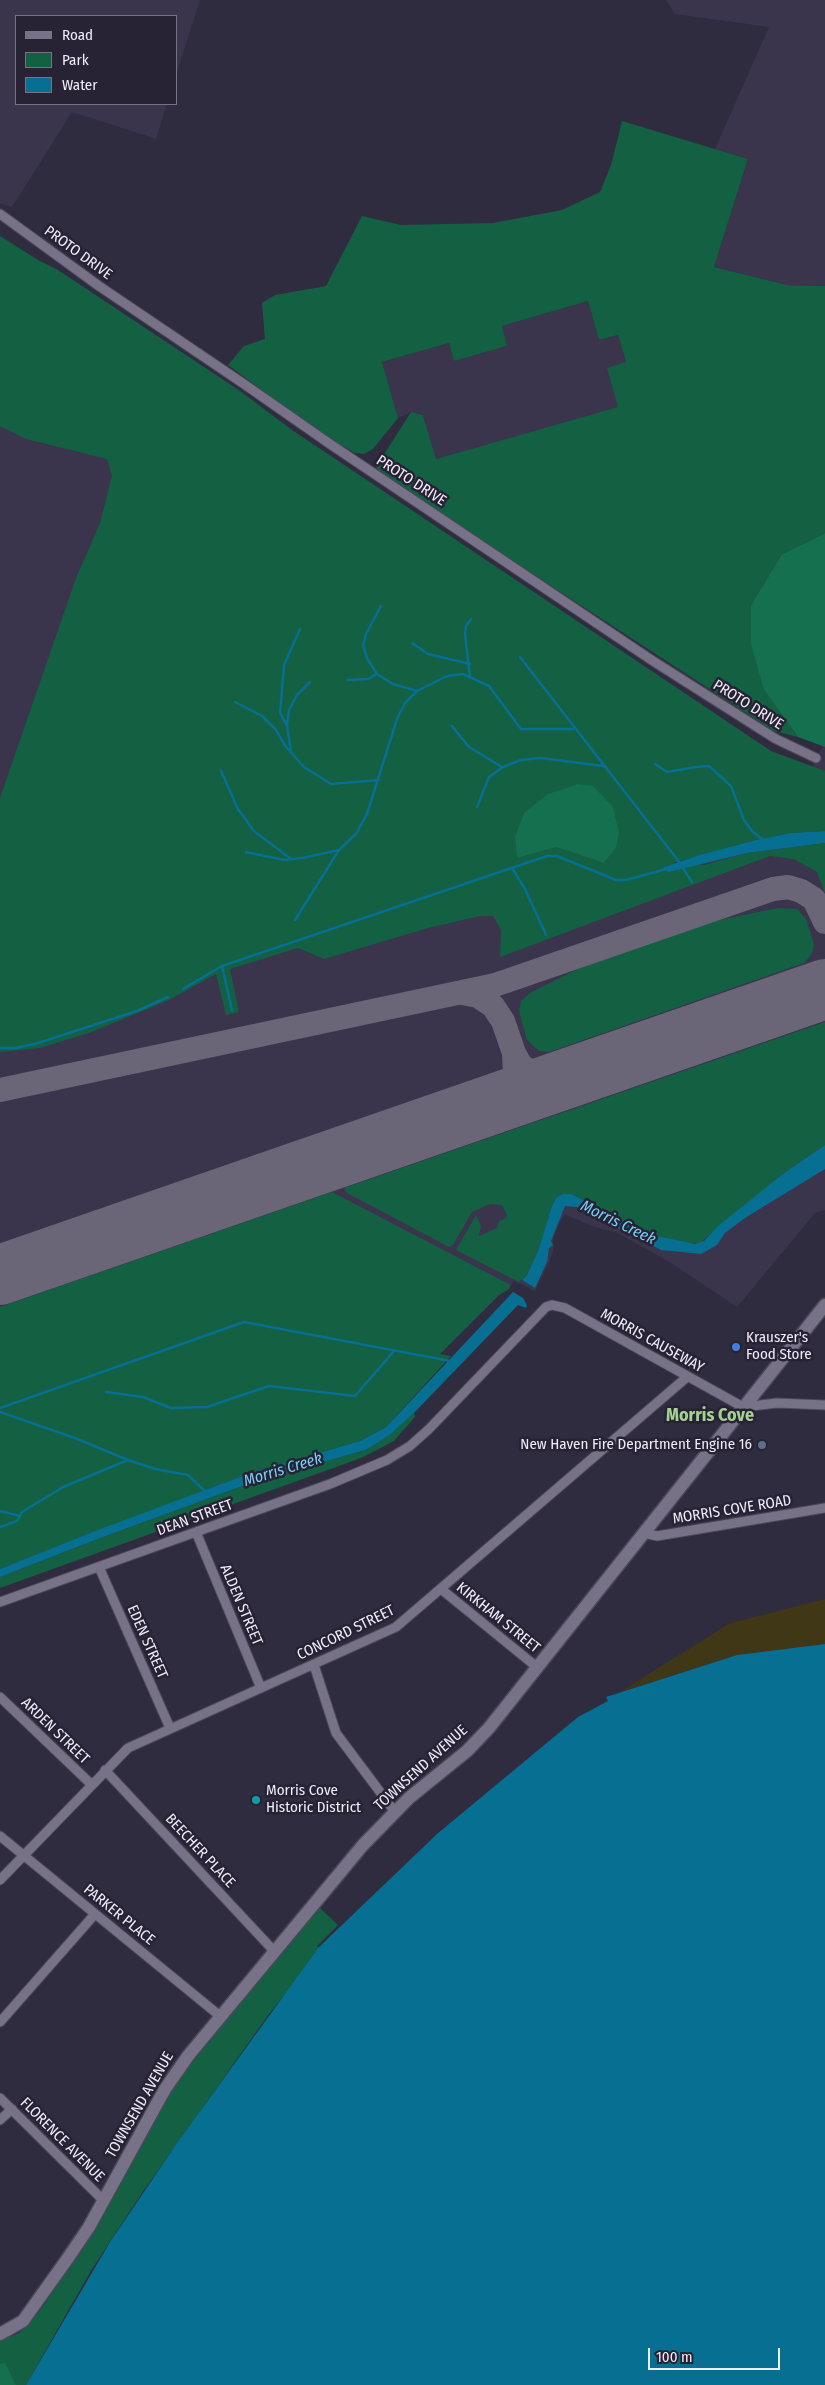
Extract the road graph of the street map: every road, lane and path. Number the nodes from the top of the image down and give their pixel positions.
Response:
1 (0, 214) edge
2 (816, 758) dead end
3 (825, 1305) edge
4 (546, 1307) joint
5 (687, 1377) junction
6 (825, 1405) edge
7 (743, 1407) junction
8 (825, 1508) edge
9 (196, 1532) junction
10 (644, 1534) junction
11 (99, 1567) junction
12 (441, 1589) junction
13 (0, 1602) edge
14 (314, 1665) junction
15 (538, 1668) junction
16 (261, 1688) junction
17 (0, 1697) edge
18 (170, 1728) junction
19 (105, 1770) junction
20 (92, 1785) junction
21 (395, 1812) junction
22 (0, 1836) edge
23 (24, 1856) junction
24 (0, 1880) edge
25 (95, 1914) junction
26 (274, 1951) junction
27 (220, 2016) junction
28 (0, 2022) edge
29 (0, 2098) edge
30 (12, 2109) junction
31 (0, 2120) edge
32 (104, 2201) junction
33 (0, 2334) edge

1 - 2 street, PROTO DRIVE
3 - 7 main road, TOWNSEND AVENUE
4 - 5 street, MORRIS CAUSEWAY
4 - 9 street, DEAN STREET
5 - 7 street, MORRIS CAUSEWAY
5 - 12 street, CONCORD STREET
6 - 7 street
7 - 10 main road, TOWNSEND AVENUE
8 - 10 street, MORRIS COVE ROAD
9 - 11 street, DEAN STREET
9 - 16 street, ALDEN STREET
10 - 15 main road, TOWNSEND AVENUE
11 - 13 street, DEAN STREET
11 - 18 street, EDEN STREET
12 - 14 street, CONCORD STREET
12 - 15 street, KIRKHAM STREET
14 - 16 street, CONCORD STREET
14 - 21 street
15 - 21 main road, TOWNSEND AVENUE
16 - 18 street, CONCORD STREET
17 - 20 street, ARDEN STREET
18 - 19 street, CONCORD STREET
19 - 20 street, CONCORD STREET
19 - 26 street, BEECHER PLACE
20 - 23 street, CONCORD STREET
21 - 26 main road, TOWNSEND AVENUE
22 - 23 street, PARKER PLACE
23 - 24 street, CONCORD STREET
23 - 25 street, PARKER PLACE
25 - 27 street, PARKER PLACE
25 - 28 street
26 - 27 main road, TOWNSEND AVENUE
27 - 32 main road, TOWNSEND AVENUE
29 - 30 street, FLORENCE AVENUE
30 - 31 street
30 - 32 street, FLORENCE AVENUE
32 - 33 main road, TOWNSEND AVENUE

